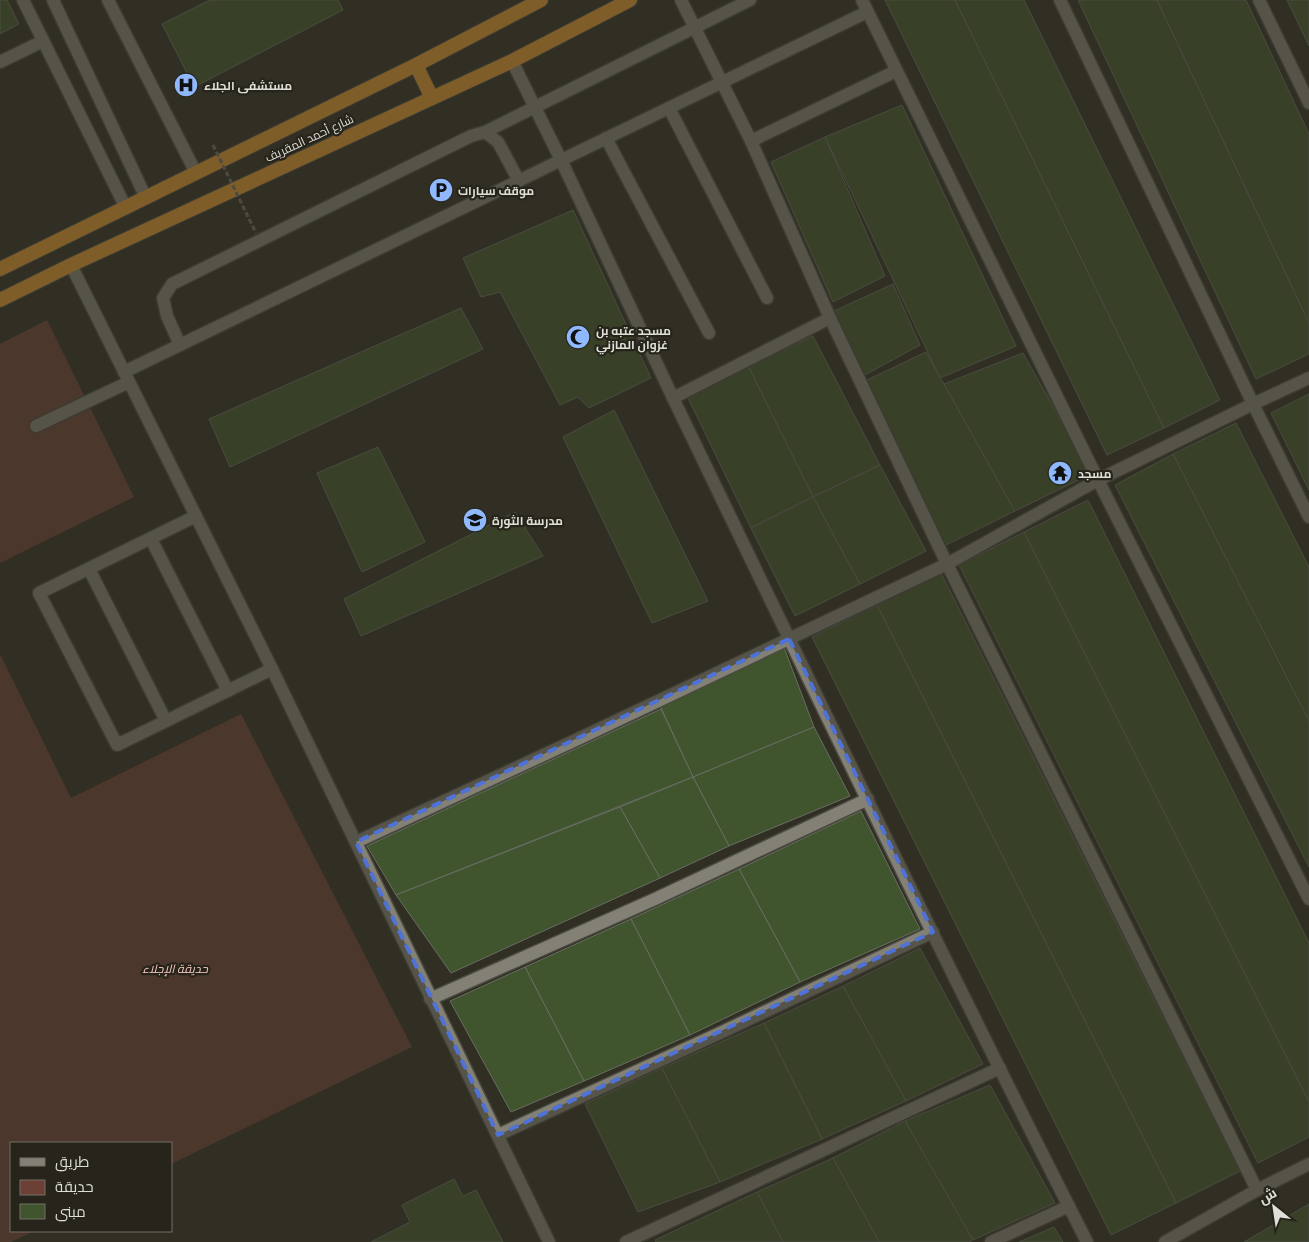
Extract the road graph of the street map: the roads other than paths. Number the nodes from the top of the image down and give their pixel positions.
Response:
1 (23, 0) edge
2 (53, 0) edge
3 (108, 0) edge
4 (541, 0) edge
5 (630, 0) edge
6 (681, 0) edge
7 (750, 0) edge
8 (1060, 0) edge
9 (1259, 0) edge
10 (864, 6) edge
11 (695, 28) junction
12 (43, 41) junction
13 (512, 61) junction
14 (0, 62) edge
15 (416, 64) junction
16 (896, 71) junction
17 (722, 82) junction
18 (432, 98) junction
19 (1309, 103) edge
20 (535, 107) junction
21 (669, 108) junction
22 (485, 132) junction
23 (606, 138) junction
24 (751, 141) junction
25 (561, 160) junction
26 (196, 173) junction
27 (519, 181) junction
28 (146, 198) junction
29 (126, 208) junction
30 (70, 265) junction
31 (0, 270) edge
32 (767, 298) dead end
33 (0, 300) edge
34 (830, 318) junction
35 (709, 333) dead end
36 (180, 345) junction
37 (127, 377) junction
38 (1309, 378) edge
39 (673, 398) junction
40 (1253, 404) junction
41 (36, 426) dead end
42 (1098, 480) junction
43 (196, 516) junction
44 (1309, 517) edge
45 (151, 539) junction
46 (947, 564) junction
47 (89, 569) junction
48 (789, 639) junction
49 (272, 669) junction
50 (228, 691) junction
51 (166, 721) junction
52 (868, 799) junction
53 (356, 842) junction
54 (1309, 900) edge
55 (933, 932) junction
56 (430, 999) junction
57 (1000, 1068) junction
58 (498, 1135) junction
59 (1309, 1164) edge
60 (1257, 1190) junction
61 (1069, 1206) junction
62 (549, 1242) edge
63 (626, 1242) edge
64 (990, 1242) edge
65 (1087, 1242) edge
66 (1165, 1242) edge

1 - 12 street
2 - 28 street
3 - 26 street
4 - 15 highway, شارع أحمد المقريف
5 - 13 highway, شارع أحمد المقريف
6 - 11 street
7 - 11 street
8 - 40 street
9 - 19 street
10 - 16 street
10 - 17 street
11 - 17 street
11 - 20 street
12 - 14 street
12 - 29 street
13 - 18 highway, شارع أحمد المقريف
13 - 20 street
15 - 18 highway
15 - 26 highway, شارع أحمد المقريف
16 - 24 street
16 - 42 street
17 - 21 street
17 - 24 street
18 - 30 highway, شارع أحمد المقريف
20 - 22 street
20 - 25 street
21 - 23 street
21 - 32 street
22 - 27 street
22 - 36 street
23 - 25 street
23 - 35 street
24 - 34 street
25 - 27 street
25 - 39 street
26 - 28 highway, شارع أحمد المقريف
27 - 36 street
28 - 29 highway, شارع أحمد المقريف
29 - 31 highway, شارع أحمد المقريف
30 - 33 highway, شارع أحمد المقريف
30 - 37 street
34 - 39 street
34 - 46 street
36 - 37 street
37 - 41 street
37 - 43 street
38 - 40 street
39 - 48 street
40 - 42 street
40 - 44 street
42 - 46 street
42 - 54 street
43 - 45 street
43 - 49 street
45 - 47 street
45 - 50 street
46 - 48 street
46 - 60 street
47 - 51 street
47 - 51 street
48 - 52 street
48 - 53 street
49 - 50 street
49 - 53 street
50 - 51 street
52 - 55 street
52 - 56 street
53 - 56 street
55 - 57 street
55 - 58 street
56 - 58 street
57 - 61 street
57 - 63 street
58 - 62 street
59 - 60 street
60 - 66 street
61 - 64 street
61 - 65 street

